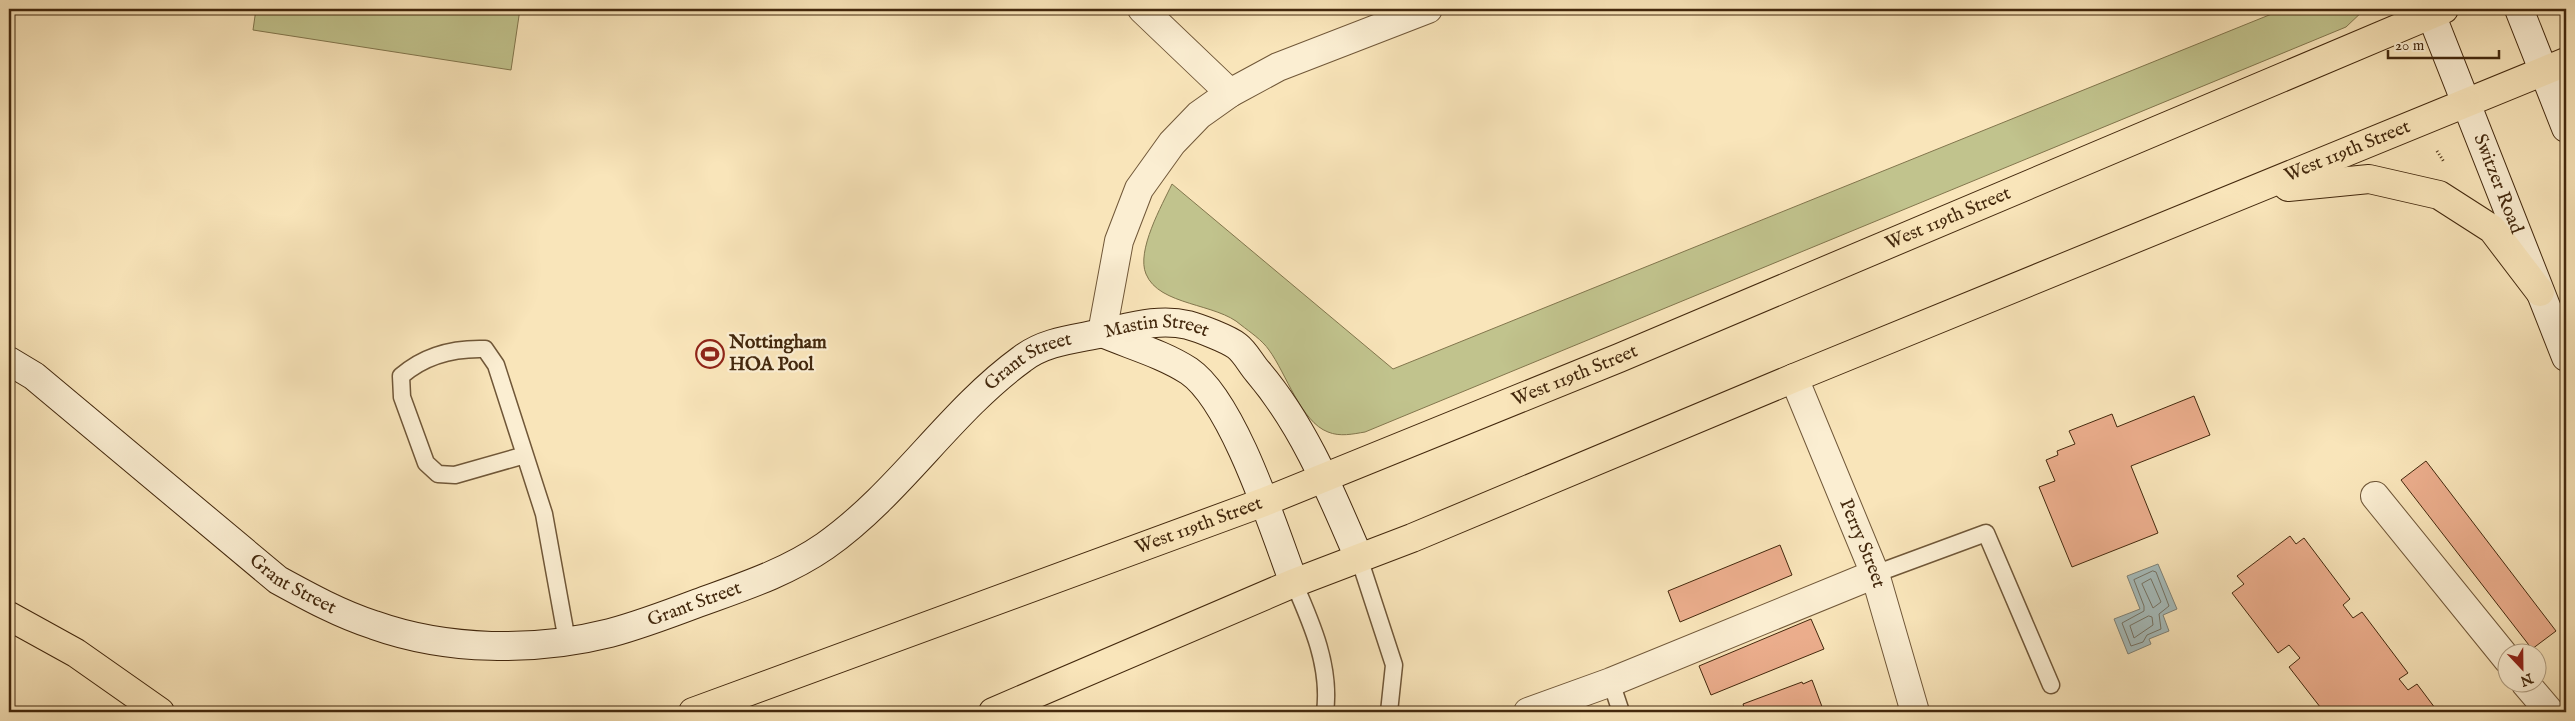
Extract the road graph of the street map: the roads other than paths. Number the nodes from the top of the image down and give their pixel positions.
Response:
1 (1142, 9) edge
2 (1428, 9) edge
3 (2519, 9) edge
4 (2435, 10) edge
5 (2555, 67) edge
6 (1230, 94) junction
7 (2466, 104) junction
8 (2566, 128) edge
9 (2259, 189) junction
10 (2540, 292) junction
11 (1102, 333) junction
12 (2566, 357) edge
13 (9, 362) edge
14 (1794, 378) junction
15 (525, 455) junction
16 (1324, 477) junction
17 (2375, 496) dead end
18 (1264, 502) junction
19 (1359, 558) junction
20 (1875, 574) junction
21 (1294, 583) junction
22 (9, 616) edge
23 (567, 641) junction
24 (2498, 648) edge
25 (1610, 682) junction
26 (2050, 685) dead end
27 (2535, 694) edge
28 (160, 712) edge
29 (693, 712) edge
30 (993, 712) edge
31 (1325, 712) edge
32 (1389, 712) edge
33 (1528, 712) edge
34 (1621, 712) edge
35 (1916, 712) edge
36 (2550, 712) edge

1 - 6 street
2 - 6 street
3 - 5 street
4 - 7 street, Switzer Road
4 - 16 main road, West 119th Street
5 - 7 main road, West 119th Street
5 - 8 street
6 - 11 street
7 - 9 main road, West 119th Street
7 - 10 street, Switzer Road
9 - 10 main road
9 - 14 main road, West 119th Street
10 - 12 street, Switzer Road
11 - 16 street, Mastin Street
11 - 18 street, Mastin Street
11 - 23 street, Grant Street
13 - 23 street, Grant Street
14 - 19 main road, West 119th Street
14 - 20 street, Perry Street
15 - 15 lane
15 - 23 lane
16 - 18 main road, West 119th Street
16 - 19 street, Mastin Street
17 - 24 street
18 - 21 street, Mastin Street
18 - 29 main road, West 119th Street
19 - 21 main road, West 119th Street
19 - 32 lane
20 - 25 street
20 - 26 lane
20 - 35 street, Perry Street
21 - 30 main road, West 119th Street
21 - 31 lane
22 - 28 main road
25 - 33 street
25 - 34 lane
27 - 36 street

